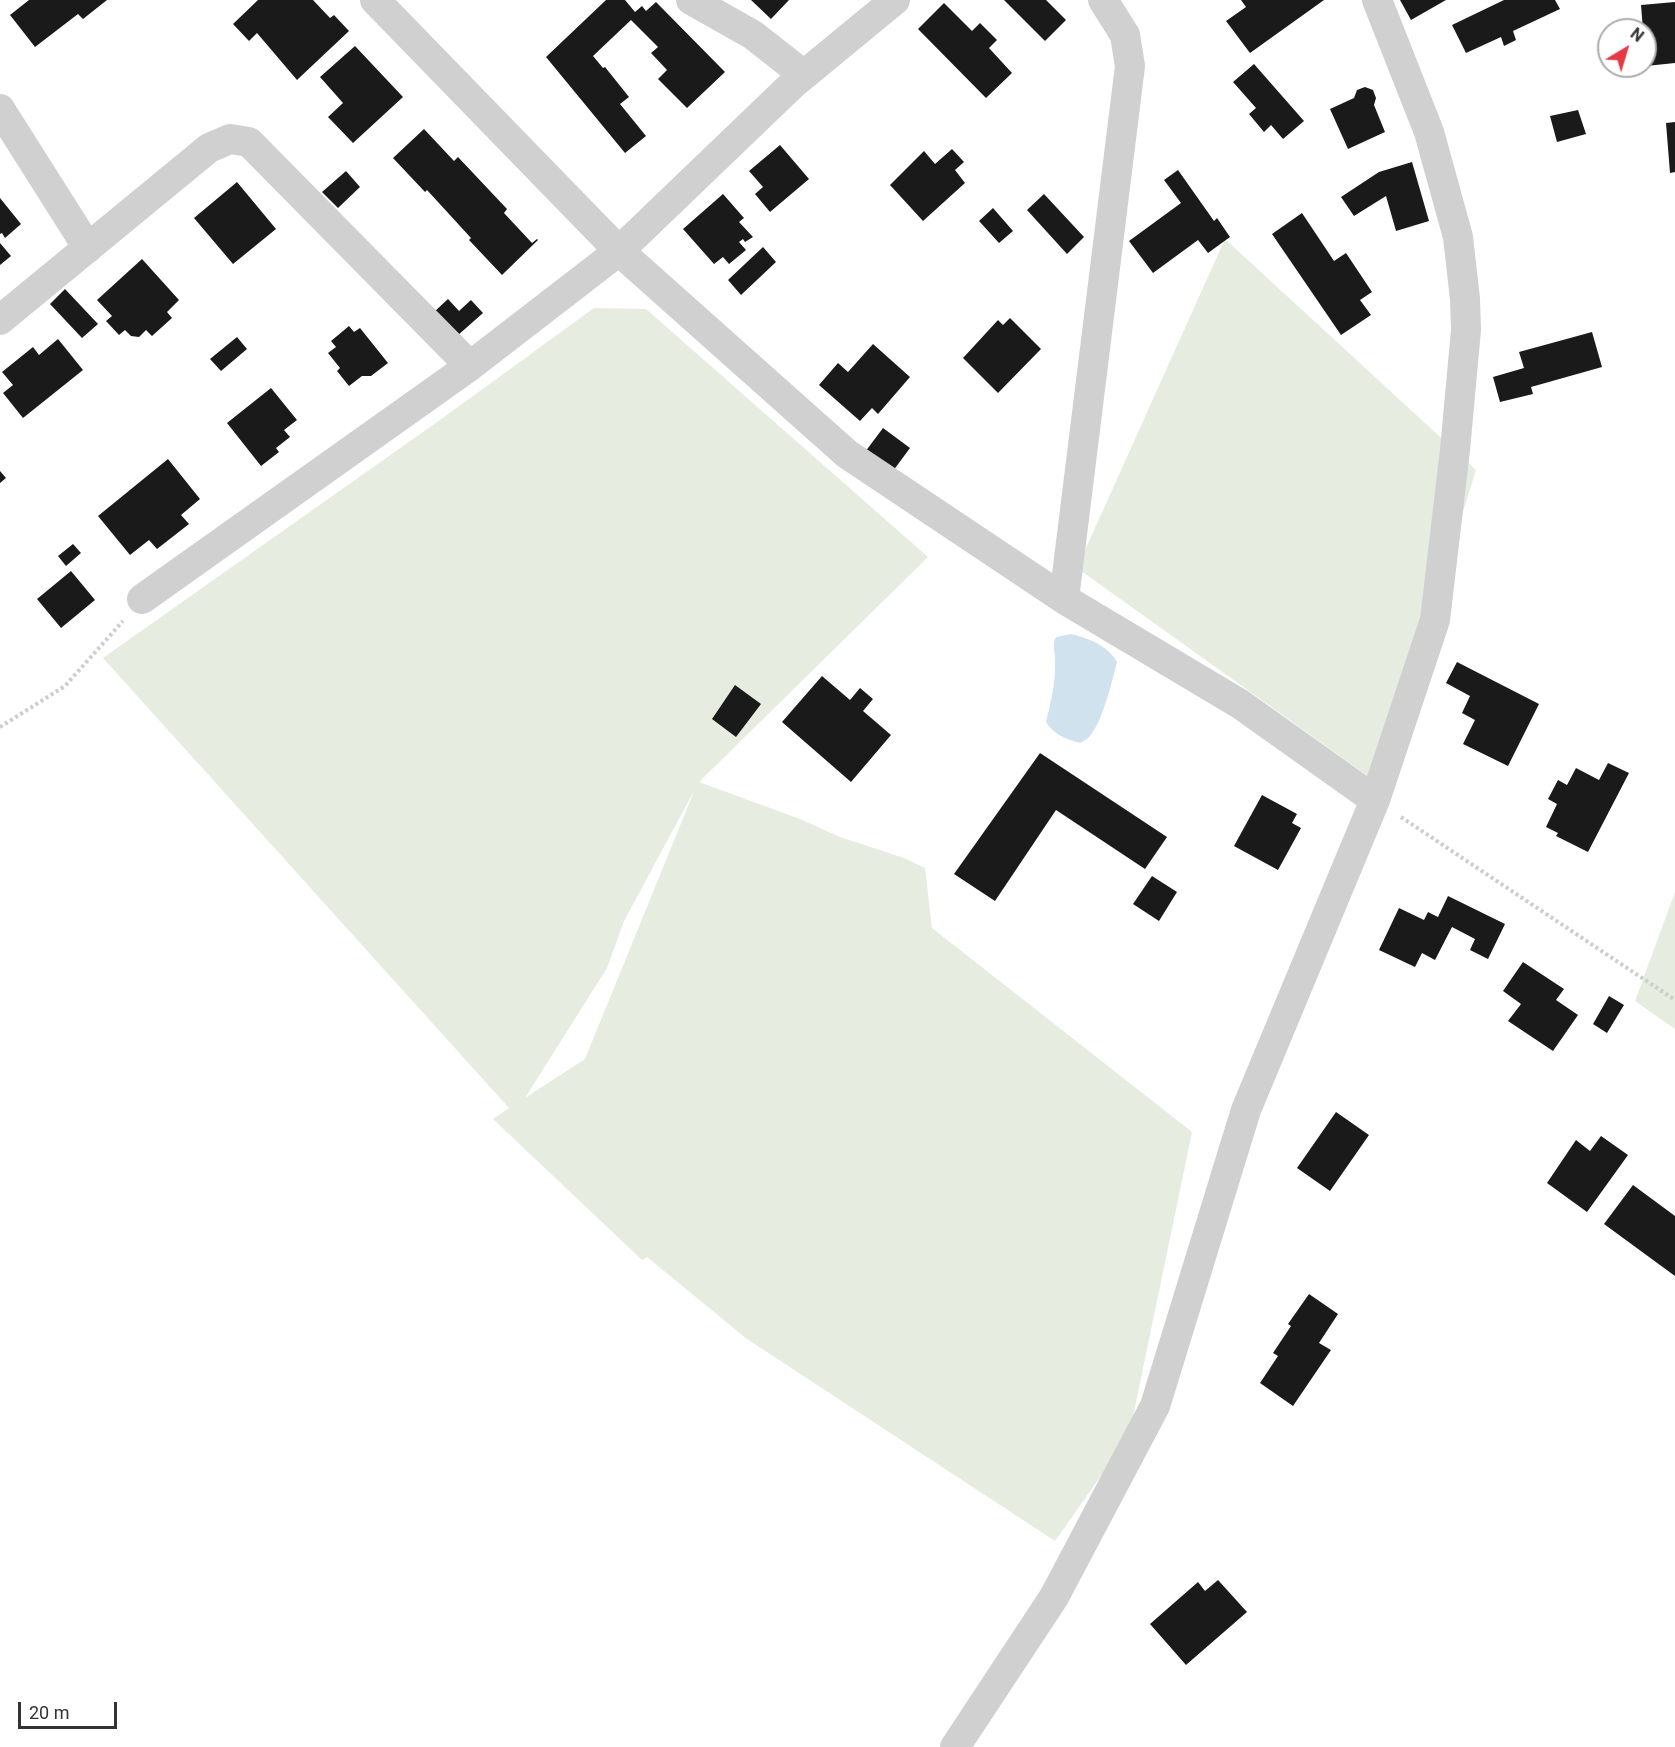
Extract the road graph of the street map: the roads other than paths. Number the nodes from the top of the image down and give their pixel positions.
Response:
1 (375, 0) edge
2 (691, 0) edge
3 (895, 0) edge
4 (1103, 0) edge
5 (1377, 0) edge
6 (804, 75) junction
7 (0, 109) edge
8 (88, 248) junction
9 (619, 251) junction
10 (0, 320) edge
11 (471, 366) junction
12 (142, 599) road end
13 (1064, 599) junction
14 (1375, 800) junction
15 (955, 1747) edge

1 - 9 street
2 - 6 street
3 - 6 street
4 - 13 street
5 - 14 street
6 - 9 street
7 - 8 street
8 - 10 street
8 - 11 street
9 - 11 street
9 - 13 street
11 - 12 street
13 - 14 street
14 - 15 street

